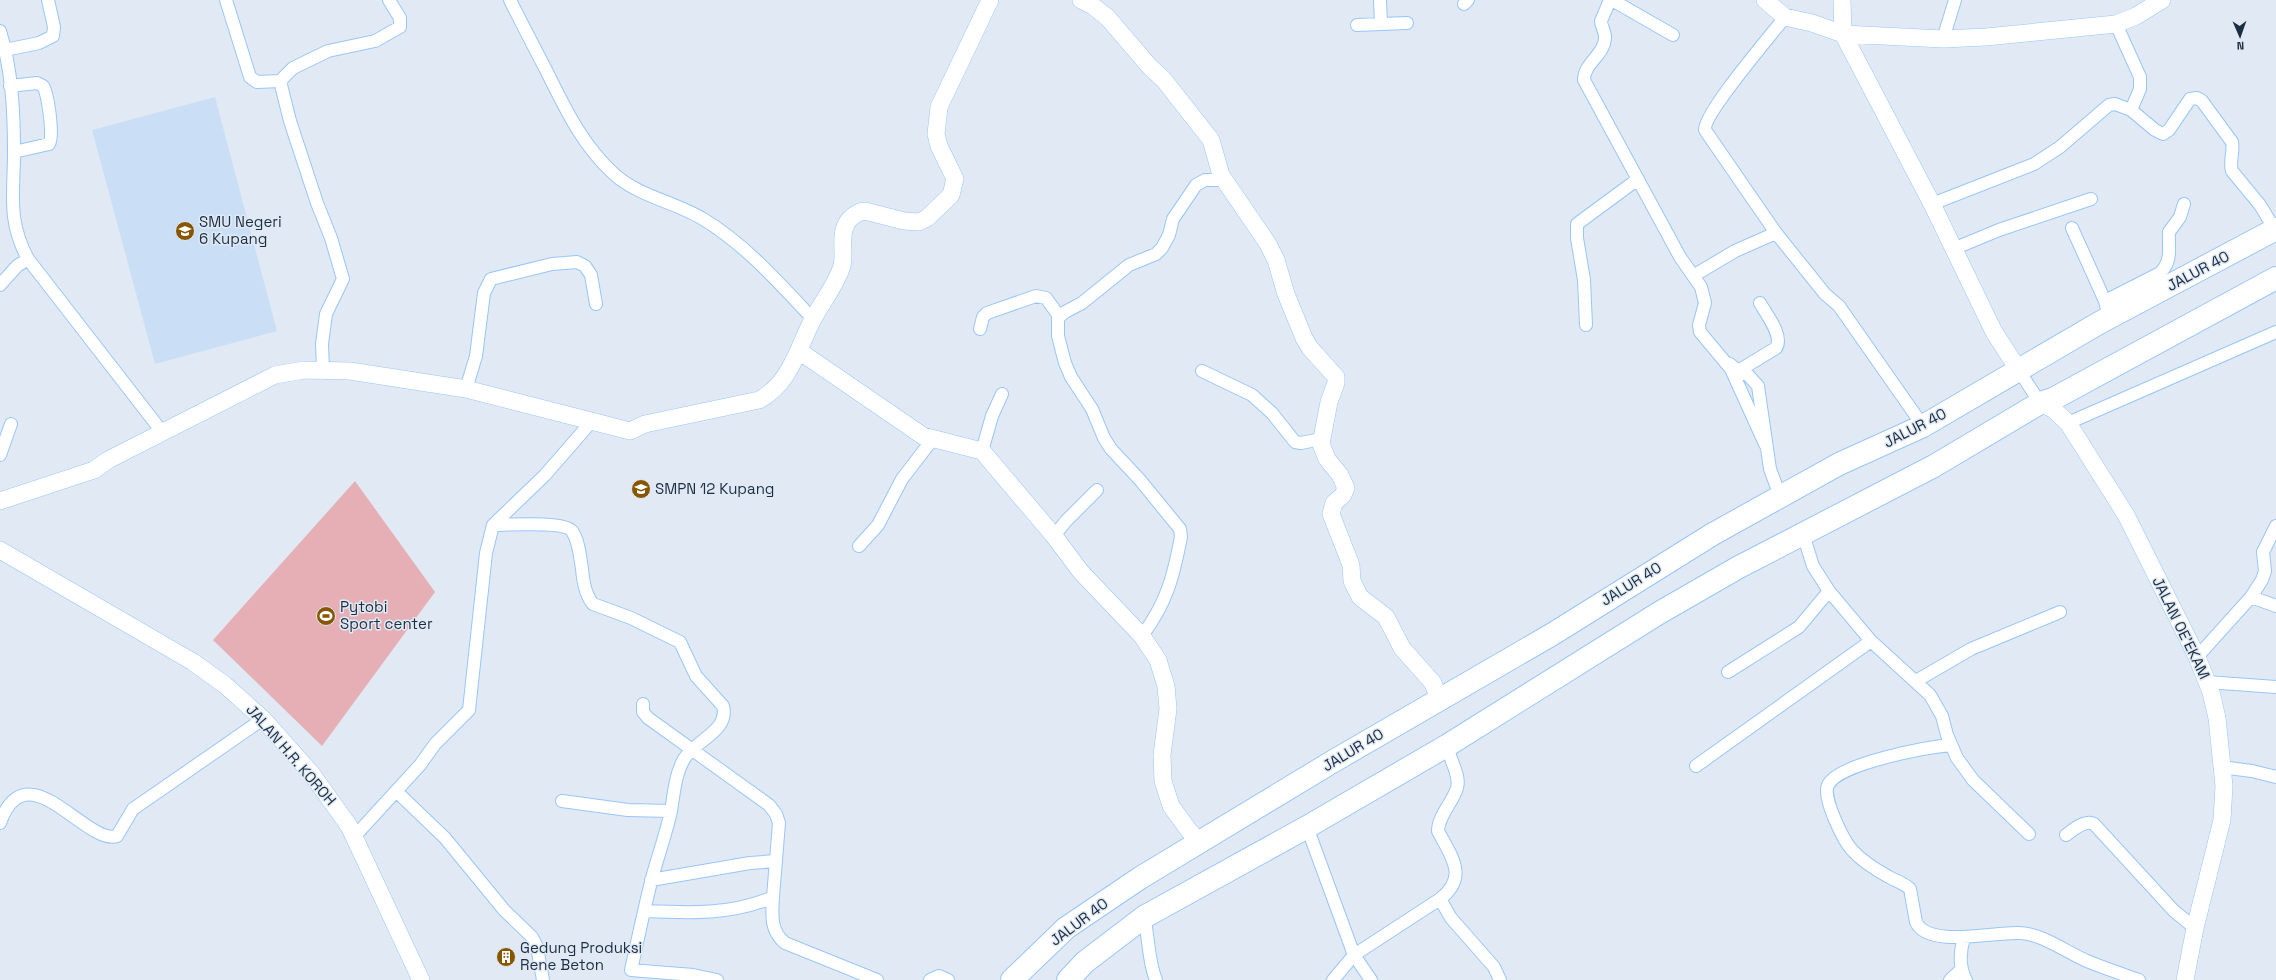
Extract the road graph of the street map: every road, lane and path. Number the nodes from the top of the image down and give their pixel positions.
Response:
1 (48, 0) edge
2 (226, 0) edge
3 (389, 0) edge
4 (510, 0) edge
5 (990, 0) edge
6 (1081, 0) edge
7 (1380, 0) edge
8 (1611, 0) edge
9 (1766, 0) edge
10 (1842, 0) edge
11 (1955, 0) edge
12 (2162, 0) edge
13 (1785, 17) junction
14 (1407, 23) dead end
15 (1381, 24) junction
16 (2116, 24) junction
17 (1357, 25) dead end
18 (0, 31) edge
19 (1843, 34) junction
20 (1673, 35) dead end
21 (1943, 39) junction
22 (6, 50) junction
23 (280, 81) junction
24 (10, 86) junction
25 (2132, 110) junction
26 (14, 152) junction
27 (1638, 179) junction
28 (1224, 180) junction
29 (2091, 199) dead end
30 (1932, 204) junction
31 (2184, 204) dead end
32 (2072, 228) dead end
33 (2276, 229) edge
34 (1776, 234) junction
35 (1953, 249) junction
36 (28, 259) junction
37 (1693, 276) junction
38 (2276, 278) edge
39 (0, 285) edge
40 (1760, 303) dead end
41 (596, 304) dead end
42 (2107, 309) junction
43 (1059, 316) junction
44 (813, 319) junction
45 (1586, 325) dead end
46 (980, 329) dead end
47 (2276, 332) edge
48 (799, 352) junction
49 (1717, 352) junction
50 (2018, 369) junction
51 (323, 370) junction
52 (1202, 371) dead end
53 (1738, 371) junction
54 (466, 389) junction
55 (1002, 394) dead end
56 (2040, 403) junction
57 (592, 422) junction
58 (2068, 423) junction
59 (11, 424) dead end
60 (1924, 426) junction
61 (163, 433) junction
62 (1321, 439) junction
63 (932, 440) junction
64 (1766, 444) junction
65 (982, 451) junction
66 (0, 455) edge
67 (1097, 490) dead end
68 (1780, 496) junction
69 (0, 501) edge
70 (493, 525) junction
71 (2276, 526) edge
72 (1804, 534) junction
73 (1054, 536) junction
74 (859, 546) dead end
75 (0, 550) edge
76 (2270, 572) edge
77 (1829, 591) junction
78 (2251, 596) junction
79 (2276, 606) edge
80 (2060, 612) dead end
81 (1142, 636) junction
82 (1871, 641) junction
83 (2197, 657) junction
84 (1728, 672) dead end
85 (1916, 681) junction
86 (2207, 682) junction
87 (2276, 687) edge
88 (1440, 698) junction
89 (642, 704) dead end
90 (263, 719) junction
91 (1448, 745) junction
92 (1951, 745) junction
93 (690, 750) junction
94 (1696, 766) dead end
95 (2221, 767) junction
96 (2276, 777) edge
97 (397, 792) junction
98 (562, 801) dead end
99 (671, 810) junction
100 (0, 823) edge
101 (1307, 827) junction
102 (2028, 834) dead end
103 (2066, 835) dead end
104 (354, 837) junction
105 (1201, 843) junction
106 (776, 861) junction
107 (651, 880) junction
108 (773, 897) junction
109 (1440, 899) junction
110 (645, 911) junction
111 (1144, 917) junction
112 (2195, 928) junction
113 (1964, 938) junction
114 (1354, 955) junction
115 (1964, 974) edge
116 (629, 975) edge
117 (421, 980) edge
118 (543, 980) edge
119 (717, 980) edge
120 (877, 980) edge
121 (930, 980) edge
122 (948, 980) edge
123 (1012, 980) edge
124 (1068, 980) edge
125 (1156, 980) edge
126 (1333, 980) edge
127 (1371, 980) edge
128 (1500, 980) edge
129 (1950, 980) edge
130 (2139, 980) edge
131 (2185, 980) edge

1 - 22 street
2 - 23 street
3 - 23 street
4 - 44 street
5 - 44 street
6 - 28 street
7 - 15 street
8 - 20 street
8 - 27 street
9 - 13 street
10 - 19 street
11 - 21 street
12 - 16 street
13 - 19 street
13 - 34 street
14 - 15 street
15 - 17 street
16 - 21 street
16 - 25 street
18 - 22 street
19 - 21 street
19 - 30 street
22 - 24 street
23 - 51 street
24 - 26 street
24 - 26 street
25 - 30 street
25 - 33 street
26 - 36 street
27 - 37 street
27 - 45 street
28 - 43 street
28 - 62 street
29 - 35 street
30 - 35 street
31 - 42 street
32 - 42 street
33 - 42 highway, JALUR 40
34 - 37 street
34 - 60 street
35 - 50 street
36 - 39 street
36 - 61 street
37 - 49 street
38 - 56 highway
40 - 53 street
41 - 54 street
42 - 50 highway, JALUR 40
43 - 46 street
43 - 81 street
44 - 48 street
47 - 58 street
48 - 57 street
48 - 63 street
49 - 53 street
49 - 64 street
50 - 56 street
50 - 60 highway, JALUR 40
51 - 54 street
51 - 61 street
52 - 62 street
53 - 64 street
54 - 57 street
55 - 65 street
56 - 58 street, JALAN OE'EKAM
56 - 72 highway
57 - 70 street
58 - 83 street, JALAN OE'EKAM
59 - 66 street
60 - 68 highway, JALUR 40
61 - 69 street
62 - 88 street
63 - 65 street
63 - 74 street
64 - 68 street
65 - 73 street
67 - 73 street
68 - 88 highway, JALUR 40
70 - 93 street
70 - 97 street
71 - 76 street
72 - 77 street
72 - 91 highway
73 - 81 street
75 - 90 street, JALAN H.R. KOROH
76 - 78 street
77 - 82 street
77 - 84 street
78 - 79 street
78 - 83 street
80 - 85 street
81 - 105 street
82 - 85 street
82 - 94 street
83 - 86 street, JALAN OE'EKAM
85 - 92 street
86 - 87 street
86 - 95 street, JALAN OE'EKAM
88 - 105 highway, JALUR 40
89 - 93 street
90 - 100 street
90 - 104 street, JALAN H.R. KOROH
91 - 101 highway
91 - 109 street
92 - 102 street
92 - 113 street
93 - 99 street
93 - 106 street
95 - 96 street
95 - 112 street, JALAN OE'EKAM
97 - 104 street
97 - 118 street
98 - 99 street
99 - 107 street
101 - 111 highway
101 - 114 street
103 - 112 street
104 - 117 street, JALAN H.R. KOROH
105 - 123 highway, JALUR 40
106 - 107 street
106 - 108 street
107 - 110 street
108 - 110 street
108 - 120 street
109 - 114 street
109 - 128 street
110 - 116 street
111 - 124 highway
111 - 125 street
112 - 131 street, JALAN OE'EKAM
113 - 115 street
113 - 130 street
114 - 126 street
114 - 127 street
115 - 129 street
116 - 119 street
121 - 122 street

